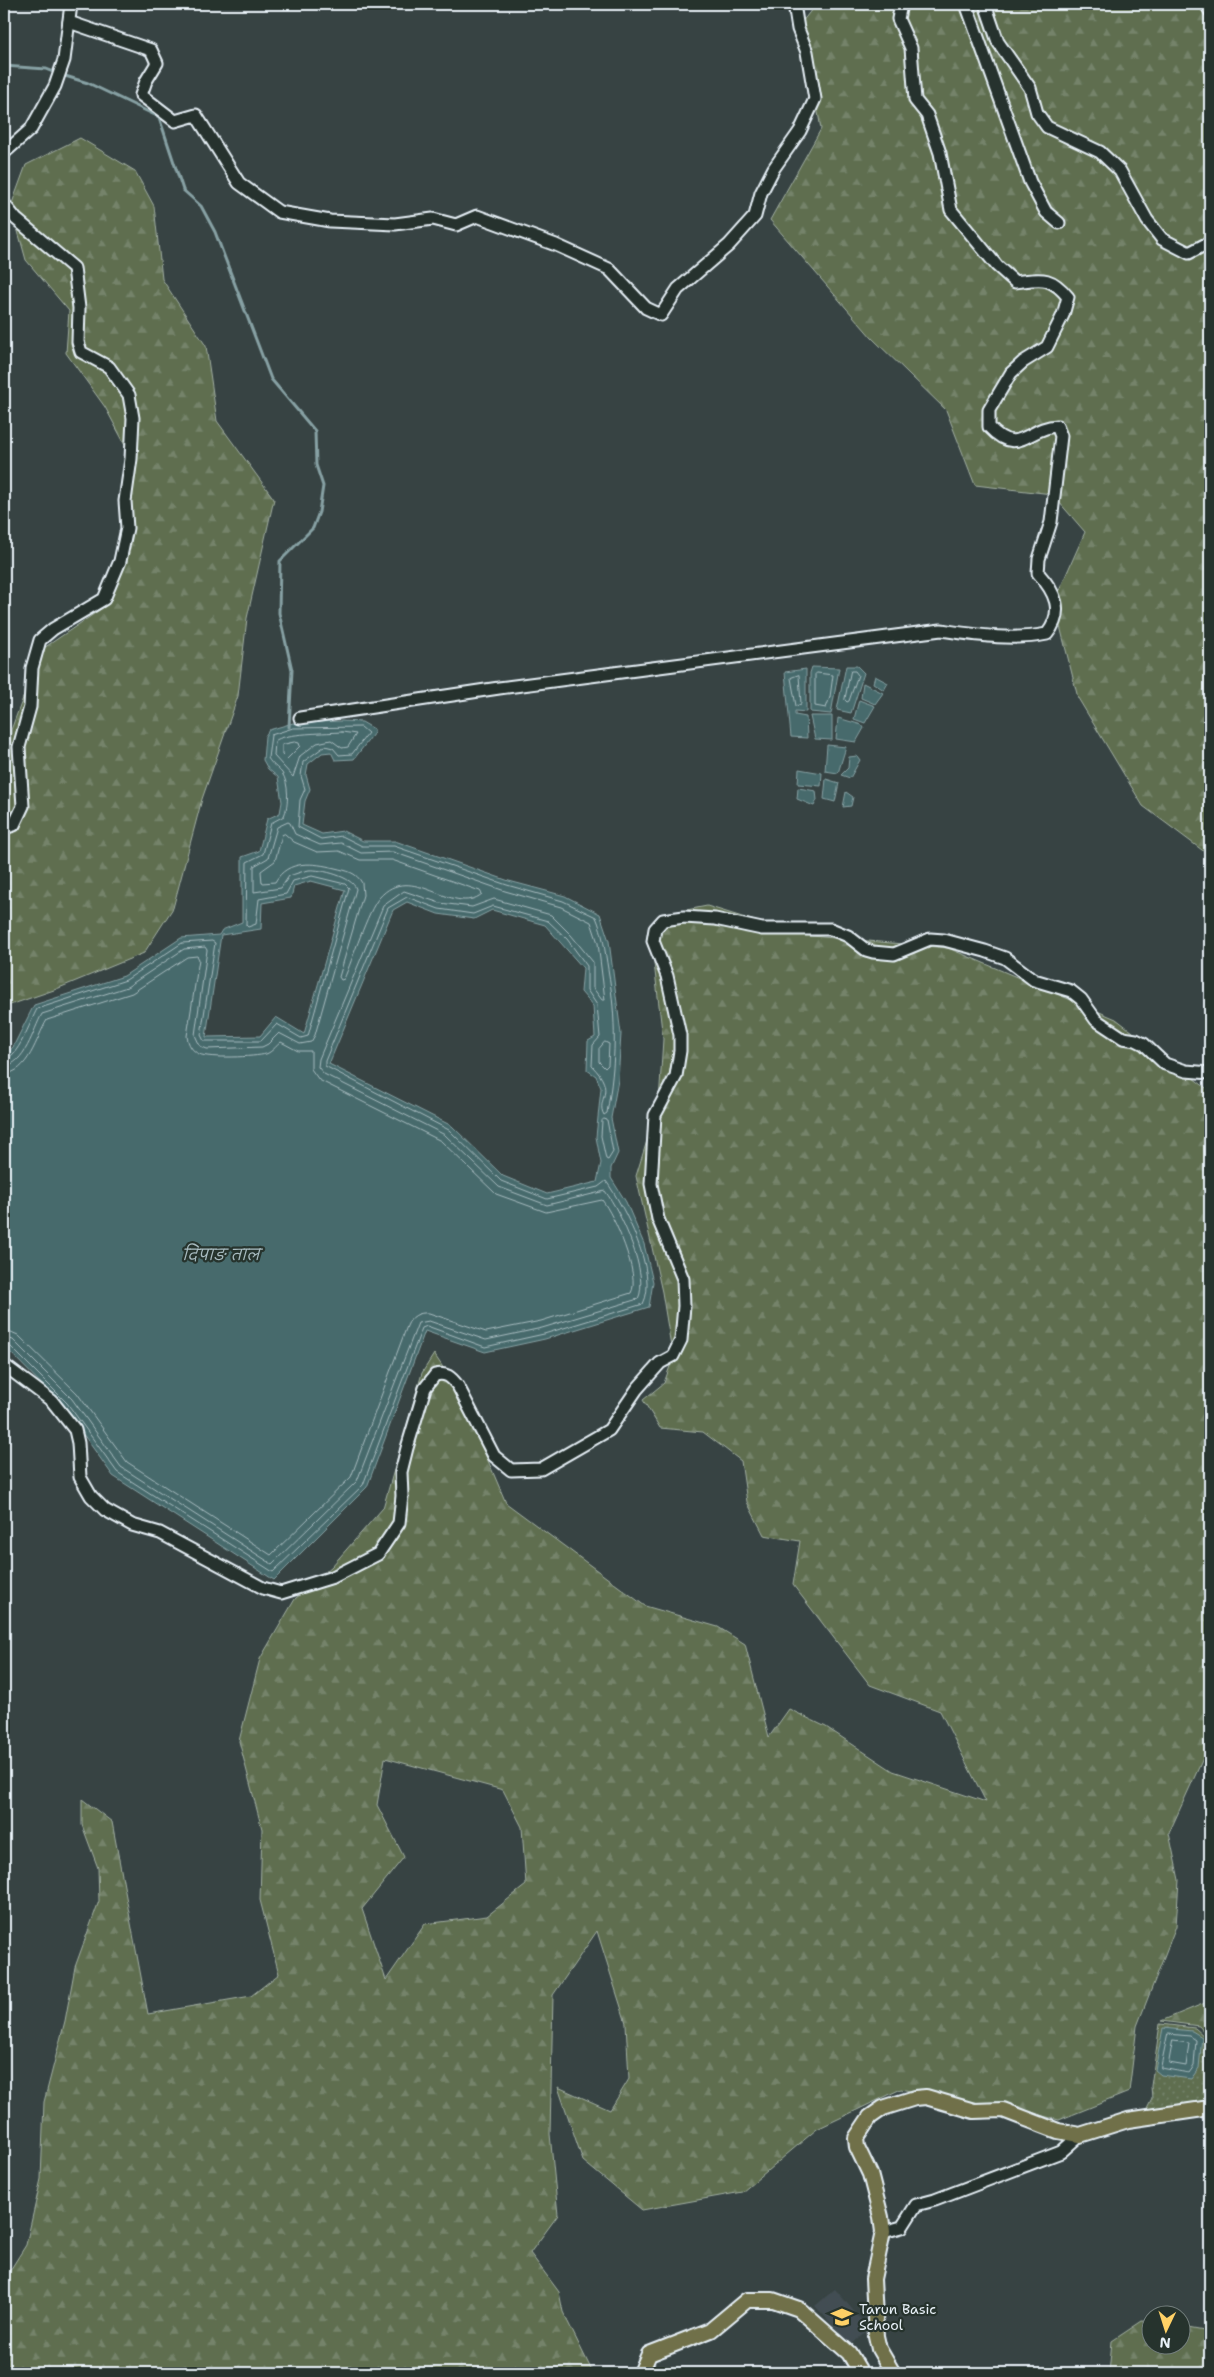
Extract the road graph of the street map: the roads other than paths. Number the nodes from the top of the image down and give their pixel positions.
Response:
1 (71, 4) edge
2 (794, 4) edge
3 (902, 4) edge
4 (966, 4) edge
5 (985, 4) edge
6 (1206, 4) edge
7 (1210, 11) edge
8 (69, 22) junction
9 (4, 152) edge
10 (4, 204) edge
11 (1059, 223) dead end
12 (1210, 242) edge
13 (300, 718) dead end
14 (4, 828) edge
15 (1210, 1073) edge
16 (4, 1365) edge
17 (1210, 2108) edge
18 (1080, 2135) junction
19 (883, 2232) junction
20 (640, 2373) edge
21 (861, 2373) edge
22 (892, 2373) edge

1 - 8 street
2 - 8 street
3 - 13 street
4 - 11 street
5 - 12 street
6 - 7 street
8 - 9 street
10 - 14 street
15 - 16 street
17 - 18 main road
18 - 19 street
18 - 19 main road
19 - 22 main road
20 - 21 main road

